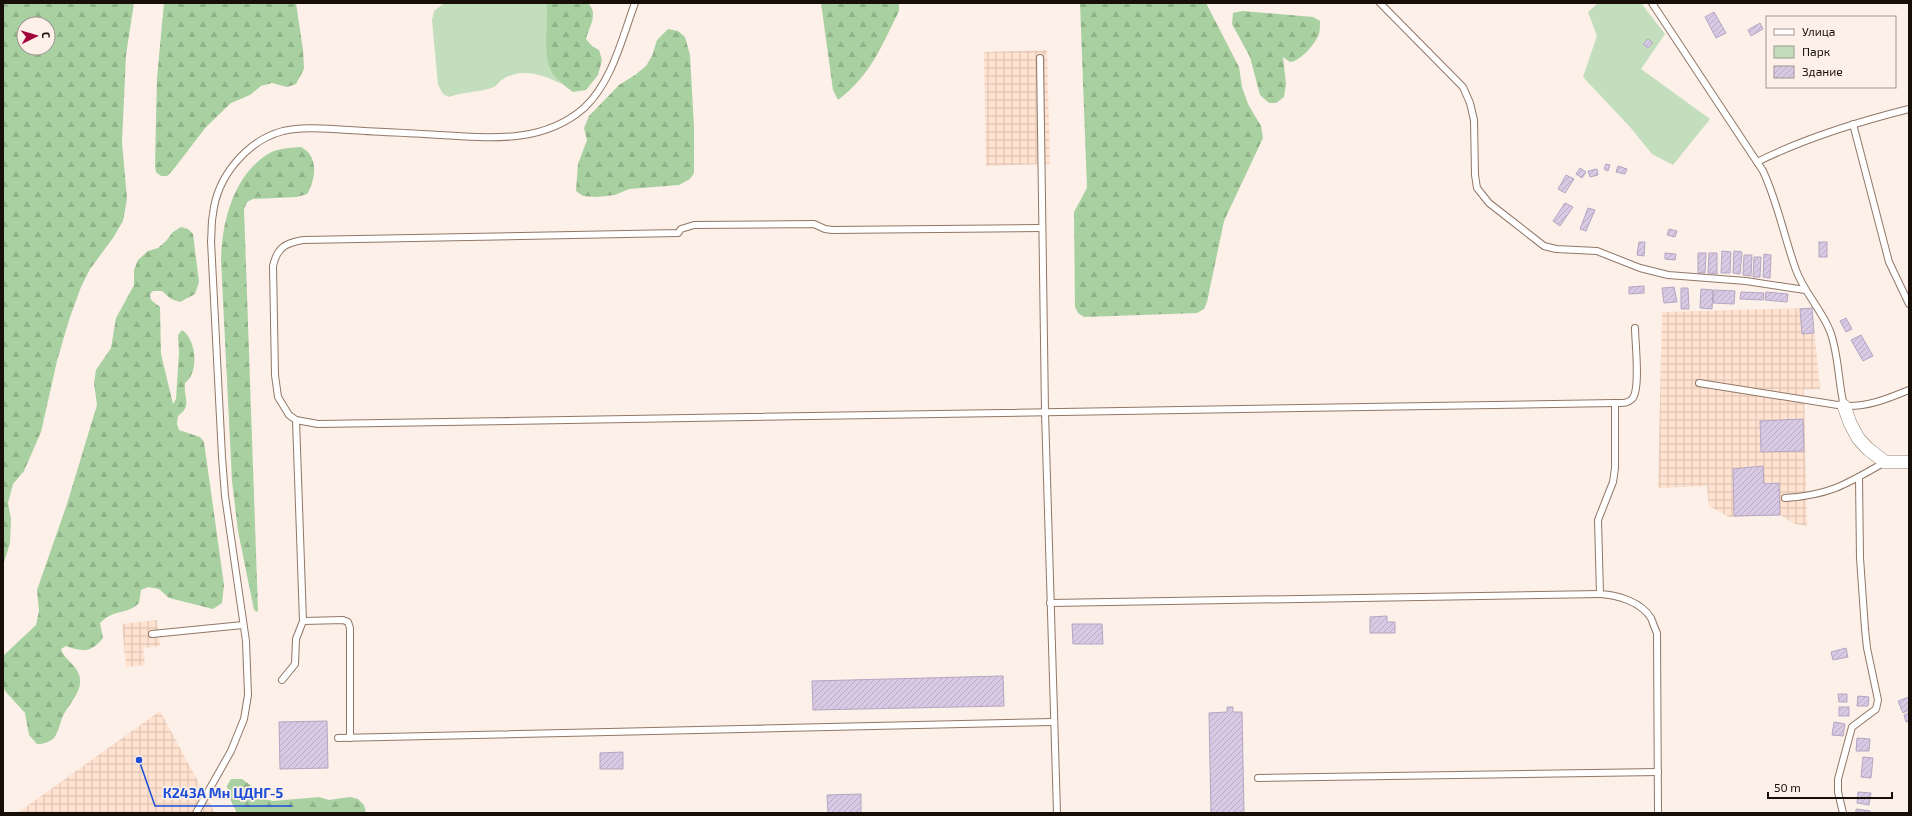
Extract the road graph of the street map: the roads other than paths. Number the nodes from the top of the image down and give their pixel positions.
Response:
1 (635, 3) edge
2 (1380, 3) edge
3 (1652, 3) edge
4 (1040, 58) dead end
5 (1909, 109) edge
6 (1853, 124) junction
7 (1757, 162) junction
8 (1042, 228) junction
9 (1805, 290) junction
10 (1909, 304) edge
11 (1635, 328) dead end
12 (1699, 383) dead end
13 (1909, 390) edge
14 (1615, 404) junction
15 (1844, 406) junction
16 (1045, 412) junction
17 (296, 420) junction
18 (1885, 462) junction
19 (1909, 462) edge
20 (1859, 477) junction
21 (1785, 498) dead end
22 (1600, 594) junction
23 (1050, 603) junction
24 (303, 621) junction
25 (243, 624) junction
26 (152, 634) dead end
27 (282, 680) dead end
28 (1053, 722) junction
29 (338, 738) dead end
30 (350, 738) junction
31 (1658, 772) junction
32 (1258, 778) dead end
33 (196, 813) edge
34 (1057, 813) edge
35 (1658, 813) edge
36 (1843, 813) edge

1 - 25 lane
2 - 9 lane
3 - 7 lane
4 - 8 lane
5 - 6 lane
6 - 7 lane
6 - 10 lane
7 - 9 lane
8 - 16 lane
8 - 17 lane
9 - 15 lane
11 - 14 lane
12 - 15 lane
13 - 15 lane
14 - 16 lane
14 - 22 lane
15 - 18 street
16 - 17 lane
16 - 23 lane
17 - 24 lane
18 - 19 street
18 - 20 lane
20 - 21 lane
20 - 36 lane
22 - 23 lane
22 - 31 lane
23 - 28 lane
24 - 27 lane
24 - 30 lane
25 - 26 lane
25 - 33 lane
28 - 30 lane
28 - 34 lane
29 - 30 lane
31 - 32 lane
31 - 35 lane

